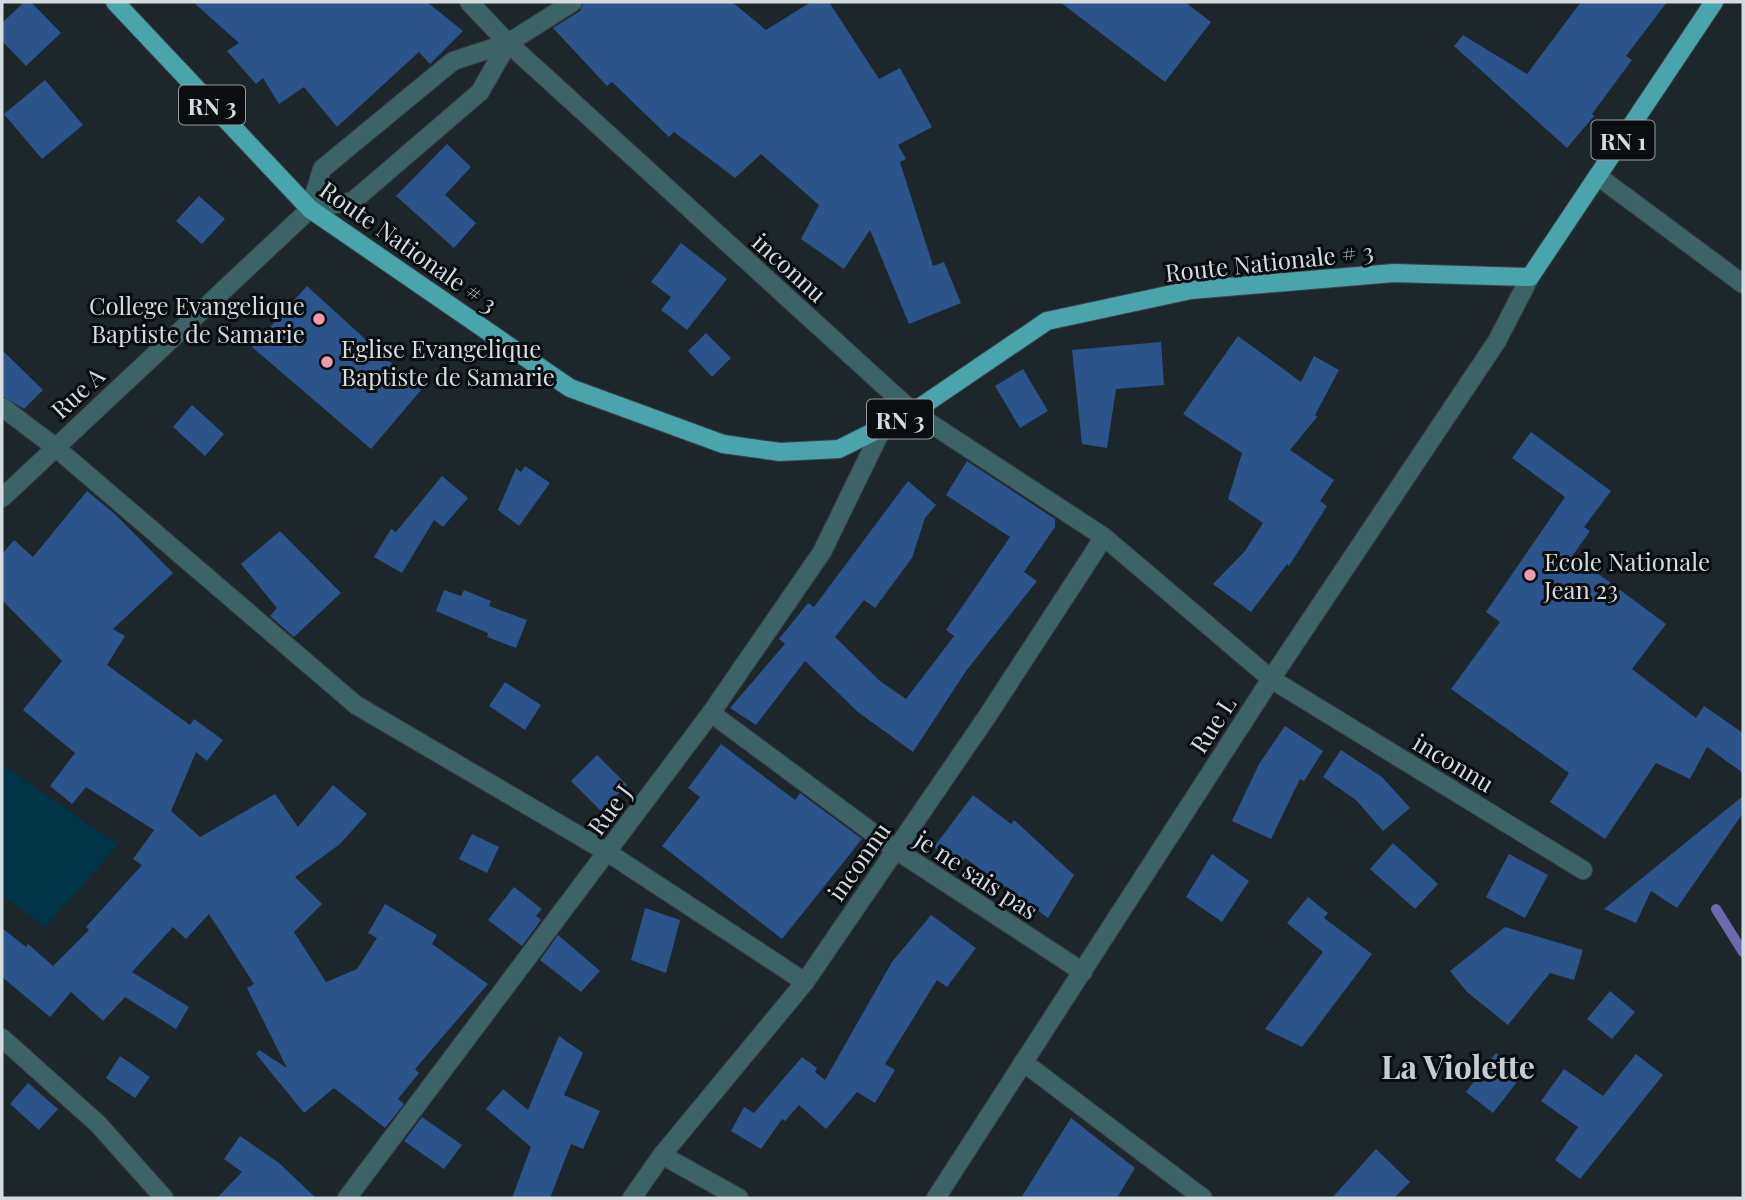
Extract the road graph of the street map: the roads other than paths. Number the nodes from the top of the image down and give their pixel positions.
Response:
1 (115, 2) edge
2 (469, 2) edge
3 (573, 2) edge
4 (1714, 2) edge
5 (508, 43) junction
6 (1600, 177) junction
7 (310, 209) junction
8 (1530, 277) junction
9 (1743, 284) edge
10 (2, 407) edge
11 (913, 412) junction
12 (882, 429) junction
13 (55, 447) junction
14 (2, 498) edge
15 (1104, 537) junction
16 (1271, 679) junction
17 (711, 713) junction
18 (896, 850) junction
19 (607, 852) junction
20 (1583, 870) dead end
21 (1083, 972) junction
22 (805, 982) junction
23 (2, 1038) edge
24 (1023, 1062) junction
25 (662, 1155) junction
26 (164, 1198) edge
27 (347, 1198) edge
28 (632, 1198) edge
29 (739, 1198) edge
30 (936, 1198) edge
31 (1203, 1198) edge

1 - 7 main road, Route Nationale # 3 / RN 3
2 - 5 street, inconnu
3 - 5 street
4 - 6 main road, RN 1
5 - 7 street
5 - 7 street
5 - 11 street, inconnu
6 - 8 main road, RN 1
6 - 9 street
7 - 12 main road, Route Nationale # 3 / RN 3
7 - 13 street, Rue A
8 - 11 main road, Route Nationale # 3 / RN 3
8 - 16 street, Rue L
10 - 13 street
11 - 12 main road, Route Nationale # 3 / RN 3
11 - 15 street, inconnu
12 - 17 street, Rue J
13 - 14 street, Rue A
13 - 19 street
15 - 16 street, inconnu
15 - 18 street, inconnu
16 - 20 street, inconnu
16 - 21 street, Rue L
17 - 18 street, je ne sais pas
17 - 19 street, Rue J
18 - 21 street, je ne sais pas
18 - 22 street, inconnu
19 - 22 street
19 - 27 street, Rue J
21 - 24 street, Rue L
22 - 25 street, inconnu
23 - 26 street
24 - 30 street, Rue L
24 - 31 street
25 - 28 street, inconnu
25 - 29 street

